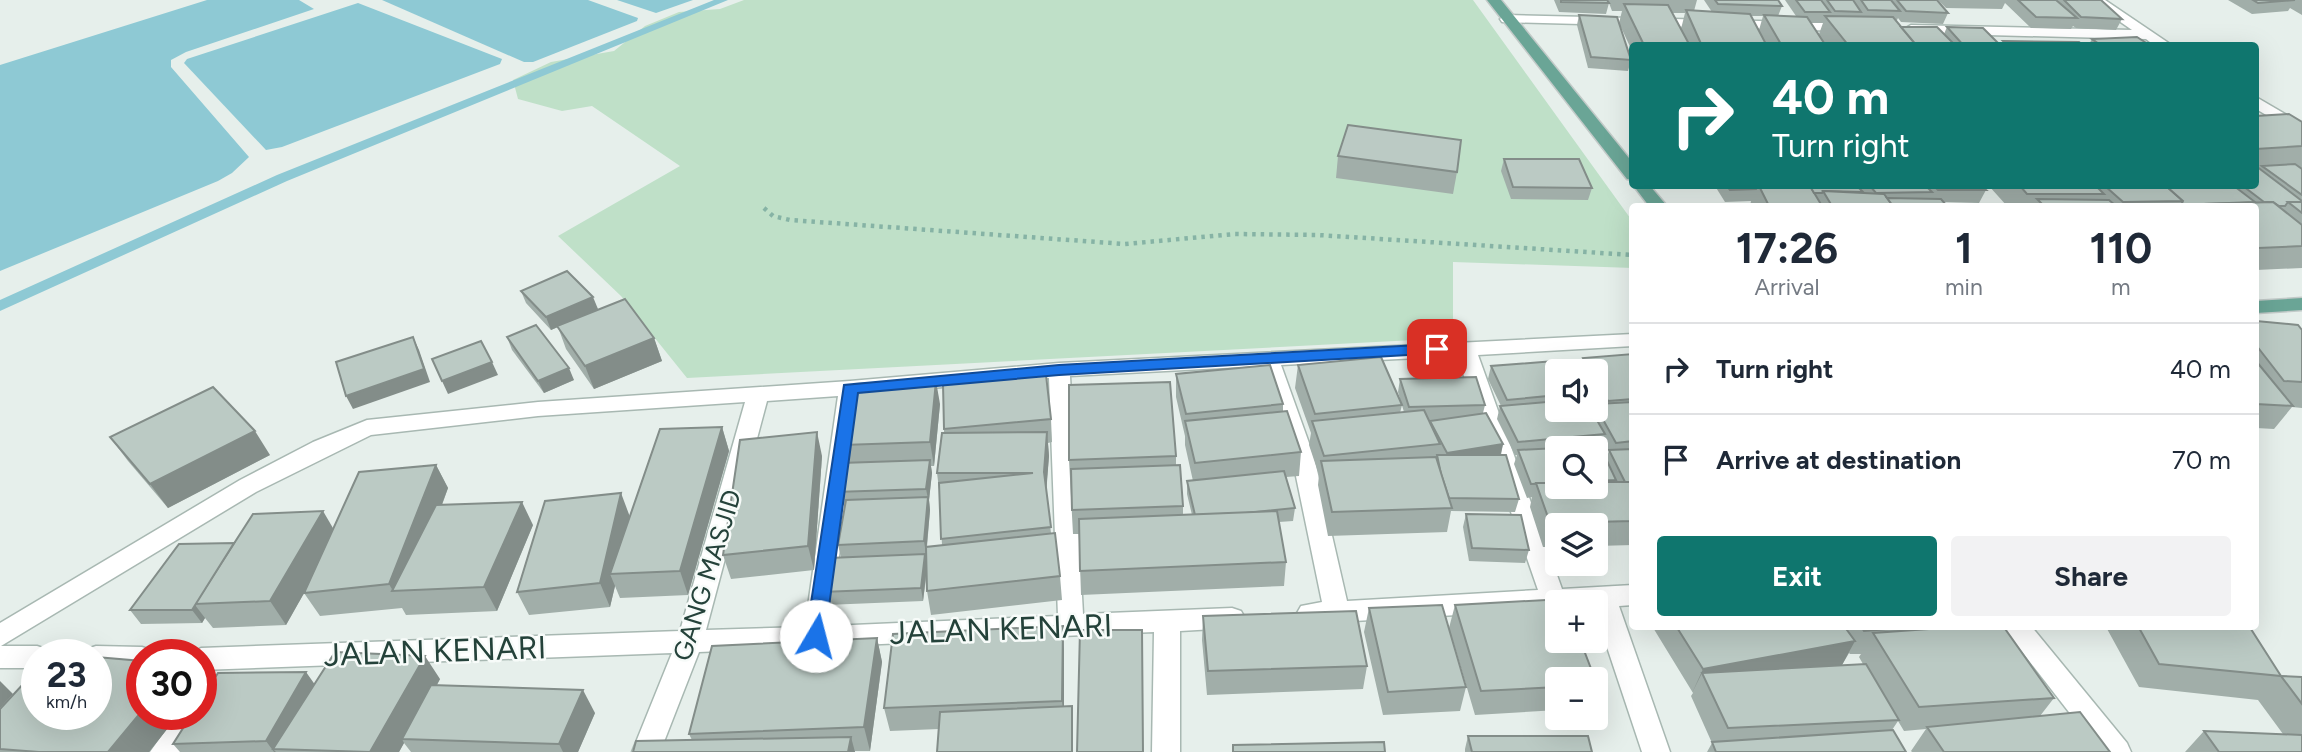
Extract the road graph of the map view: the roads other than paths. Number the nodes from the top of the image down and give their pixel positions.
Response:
1 (1494, 0) edge
2 (2096, 0) edge
3 (1507, 19) junction
4 (1869, 28) edge
5 (1897, 28) edge
6 (2148, 35) junction
7 (2159, 42) edge
8 (2259, 104) edge
9 (2302, 131) edge
10 (1629, 170) edge
11 (1644, 189) edge
12 (1655, 203) edge
13 (2302, 304) edge
14 (2259, 307) edge
15 (1629, 340) edge
16 (1465, 348) junction
17 (1269, 359) junction
18 (1059, 370) junction
19 (850, 388) junction
20 (758, 395) junction
21 (1550, 590) edge
22 (1629, 595) edge
23 (1608, 597) edge
24 (1545, 599) edge
25 (1337, 612) junction
26 (1608, 612) edge
27 (1285, 615) edge
28 (1259, 616) edge
29 (1167, 622) junction
30 (1071, 625) junction
31 (2018, 630) edge
32 (0, 636) edge
33 (816, 636) junction
34 (690, 640) junction
35 (0, 657) edge
36 (21, 657) edge
37 (217, 659) edge
38 (235, 659) junction
39 (217, 683) edge
40 (181, 730) edge
41 (164, 752) edge
42 (646, 752) edge
43 (1166, 752) edge
44 (1656, 752) edge
45 (2117, 752) edge

1 - 3 main road
2 - 6 street
3 - 4 street
3 - 10 main road
5 - 6 street
6 - 7 street
8 - 9 street
11 - 12 main road
13 - 14 main road
15 - 16 street
16 - 17 street
16 - 21 street
17 - 18 street
17 - 25 street
18 - 19 street
18 - 30 street
19 - 20 street
19 - 33 street
20 - 32 street
20 - 34 street, GANG MASJID
22 - 23 street
24 - 25 street
25 - 27 street
26 - 44 street
28 - 29 street, JALAN KENARI
29 - 30 street, JALAN KENARI
29 - 43 street
30 - 33 street, JALAN KENARI
31 - 45 street
33 - 34 street, JALAN KENARI
34 - 38 street, JALAN KENARI
34 - 42 street, GANG MASJID
35 - 36 street
37 - 38 street, JALAN KENARI
38 - 39 street
40 - 41 street

